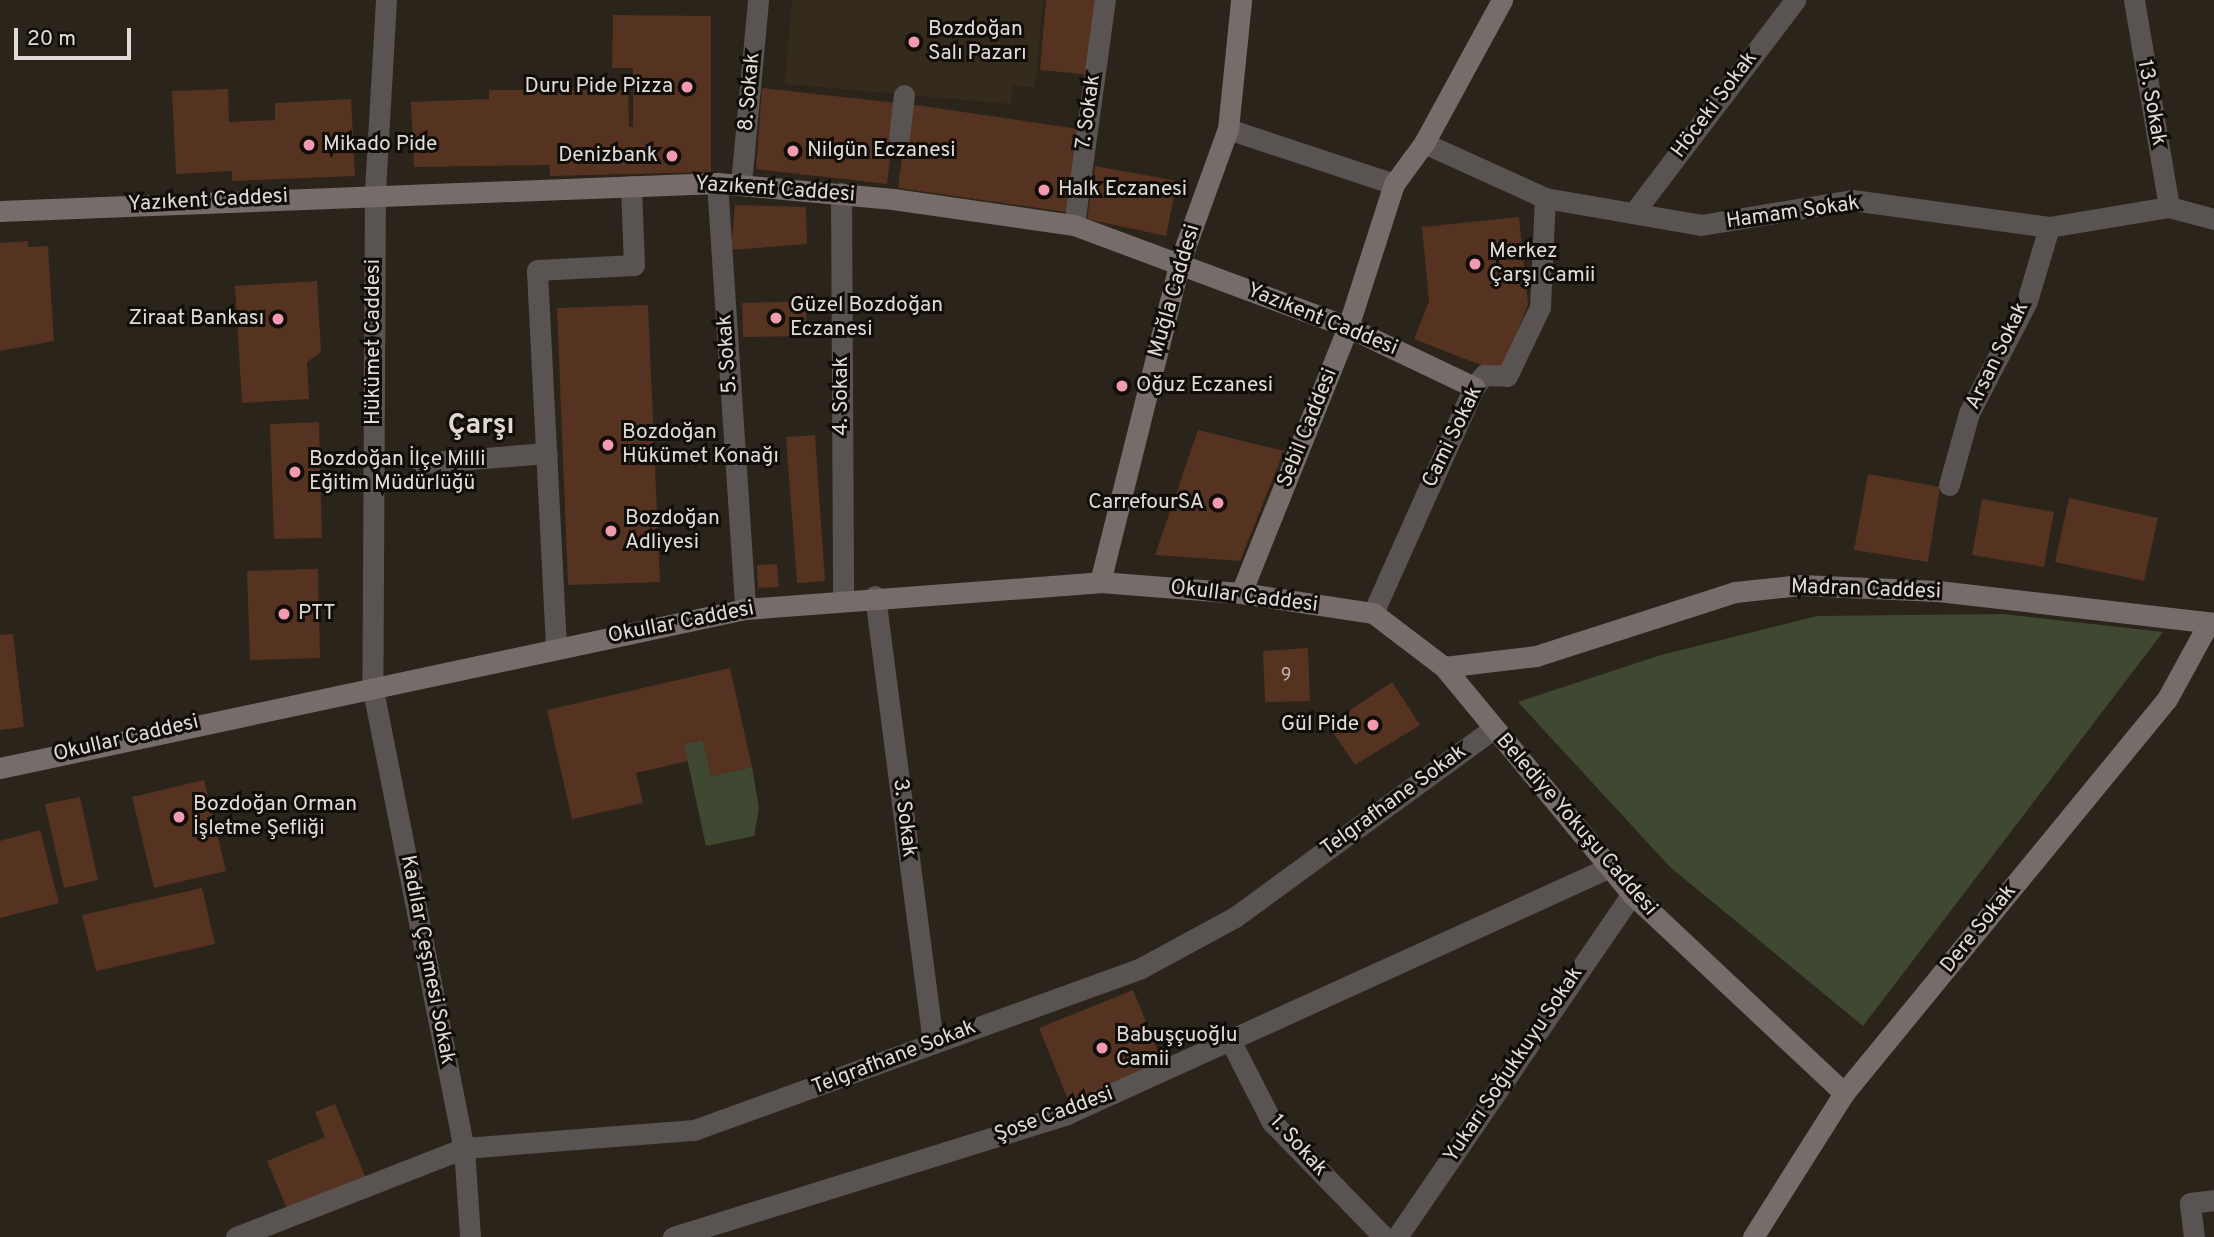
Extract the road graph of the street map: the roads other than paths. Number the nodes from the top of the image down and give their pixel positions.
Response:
1 (386, 0) edge
2 (758, 0) edge
3 (1105, 0) edge
4 (1241, 0) edge
5 (1502, 0) edge
6 (1795, 0) edge
7 (2134, 0) edge
8 (904, 94) dead end
9 (1228, 129) junction
10 (899, 138) dead end
11 (1423, 143) junction
12 (717, 183) junction
13 (741, 184) junction
14 (1394, 184) junction
15 (631, 186) junction
16 (374, 193) junction
17 (841, 193) junction
18 (1545, 198) junction
19 (2169, 207) junction
20 (0, 211) edge
21 (1635, 211) junction
22 (2214, 219) edge
23 (1074, 225) junction
24 (2049, 227) junction
25 (1179, 264) junction
26 (1348, 327) junction
27 (1474, 387) junction
28 (547, 453) junction
29 (422, 463) dead end
30 (1949, 485) dead end
31 (1100, 582) junction
32 (1241, 593) junction
33 (875, 596) junction
34 (843, 599) junction
35 (745, 609) junction
36 (1373, 613) junction
37 (2211, 624) edge
38 (556, 647) junction
39 (1444, 667) junction
40 (372, 685) junction
41 (1493, 729) junction
42 (0, 768) edge
43 (1610, 867) junction
44 (1632, 894) junction
45 (933, 1041) junction
46 (1231, 1042) junction
47 (1844, 1093) junction
48 (464, 1148) junction
49 (2214, 1200) edge
50 (236, 1237) edge
51 (470, 1237) edge
52 (673, 1237) edge
53 (1384, 1237) edge
54 (1397, 1237) edge
55 (1754, 1237) edge
56 (2194, 1237) edge

1 - 16 street, Hükümet Caddesi
2 - 13 street, 8. Sokak
3 - 23 street, 7. Sokak
4 - 9 street, Muğla Caddesi
5 - 11 street, Sebil Caddesi
6 - 21 street, Höceki Sokak
7 - 19 street, 13. Sokak
8 - 10 street
9 - 14 street
9 - 25 street, Muğla Caddesi
11 - 14 street, Sebil Caddesi
11 - 18 street, Hamam Sokak
12 - 13 street, Yazıkent Caddesi
12 - 15 street, Yazıkent Caddesi
12 - 35 street, 5. Sokak
13 - 17 street, Yazıkent Caddesi
14 - 26 street, Sebil Caddesi
15 - 16 street, Yazıkent Caddesi
15 - 28 street
16 - 20 street, Yazıkent Caddesi
16 - 40 street, Hükümet Caddesi
17 - 23 street, Yazıkent Caddesi
17 - 34 street, 4. Sokak
18 - 21 street, Hamam Sokak
18 - 27 street, Cami Sokak
19 - 22 street, Hamam Sokak
19 - 24 street, Hamam Sokak
21 - 24 street, Hamam Sokak
23 - 25 street, Yazıkent Caddesi
24 - 30 street, Arsan Sokak
25 - 26 street, Yazıkent Caddesi
25 - 31 street, Muğla Caddesi
26 - 27 street, Yazıkent Caddesi
26 - 32 street, Sebil Caddesi
27 - 36 street, Cami Sokak
28 - 29 street
28 - 38 street
31 - 32 street, Okullar Caddesi
31 - 33 street, Okullar Caddesi
32 - 36 street, Okullar Caddesi
33 - 34 street, Okullar Caddesi
33 - 45 street, 3. Sokak
34 - 35 street, Okullar Caddesi
35 - 38 street, Okullar Caddesi
36 - 39 street, Belediye Yokuşu Caddesi
37 - 39 street, Madran Caddesi
37 - 47 street, Dere Sokak
38 - 40 street, Okullar Caddesi
39 - 41 street, Belediye Yokuşu Caddesi
40 - 42 street, Okullar Caddesi
40 - 48 street, Kadılar Çeşmesi Sokak
41 - 43 street, Belediye Yokuşu Caddesi
41 - 45 street, Telgrafhane Sokak
43 - 44 street, Belediye Yokuşu Caddesi
43 - 46 street, Şose Caddesi
44 - 47 street, Belediye Yokuşu Caddesi
44 - 54 street, Yukarı Soğukkuyu Sokak
45 - 48 street, Telgrafhane Sokak
46 - 52 street, Şose Caddesi
46 - 53 street, 1. Sokak
47 - 55 street, Dere Sokak
48 - 50 street, Telgrafhane Sokak
48 - 51 street, Kadılar Çeşmesi Sokak
49 - 56 street

